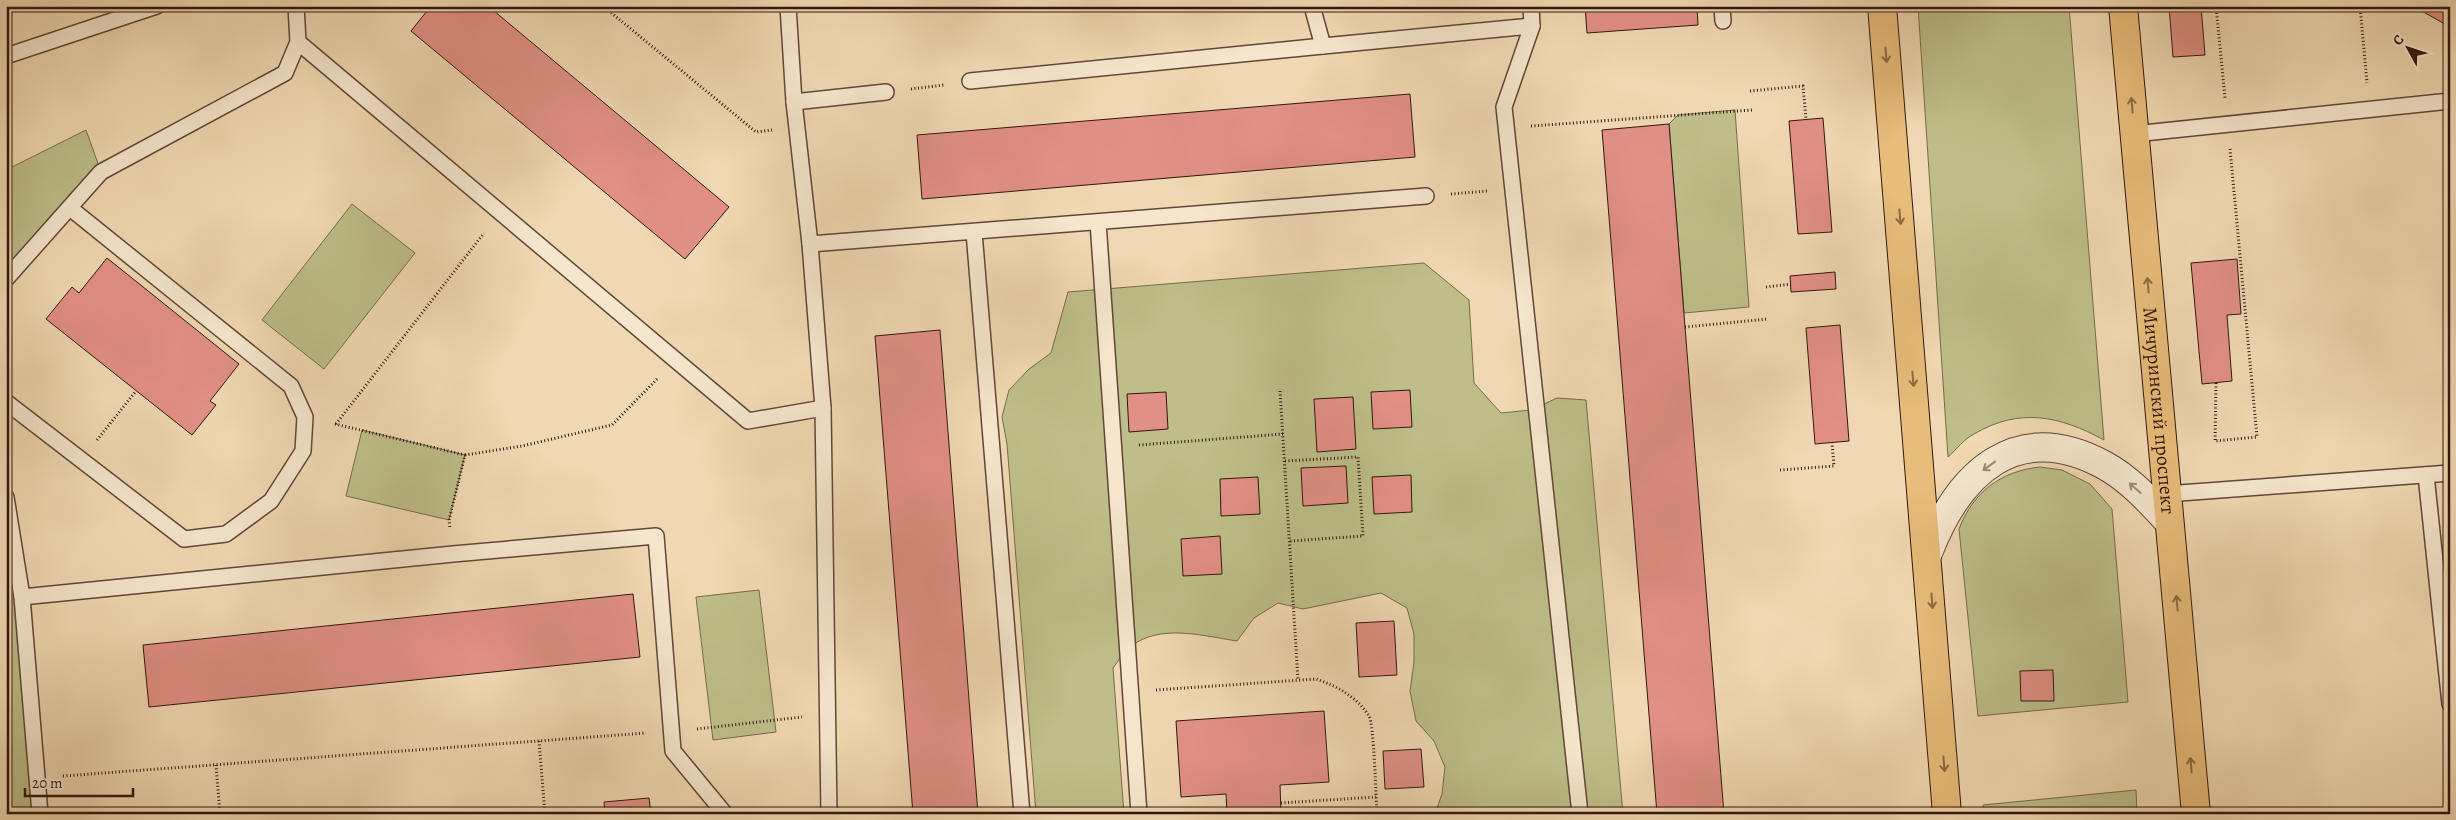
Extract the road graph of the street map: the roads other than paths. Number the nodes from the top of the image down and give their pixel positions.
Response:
1 (157, 6) edge
2 (296, 6) edge
3 (788, 6) edge
4 (1312, 6) edge
5 (1531, 6) edge
6 (1882, 6) edge
7 (2123, 6) edge
8 (1532, 26) junction
9 (298, 42) junction
10 (1323, 46) junction
11 (6, 56) edge
12 (970, 81) dead end
13 (886, 92) dead end
14 (2450, 101) edge
15 (794, 102) junction
16 (2134, 134) junction
17 (1426, 196) dead end
18 (70, 208) junction
19 (1098, 222) junction
20 (974, 232) junction
21 (810, 244) junction
22 (6, 279) edge
23 (6, 402) edge
24 (823, 408) junction
25 (2450, 473) edge
26 (2426, 475) junction
27 (2166, 494) junction
28 (6, 497) edge
29 (2170, 522) junction
30 (1928, 553) junction
31 (22, 598) junction
32 (2450, 704) edge
33 (40, 814) edge
34 (725, 814) edge
35 (829, 814) edge
36 (1022, 814) edge
37 (1139, 814) edge
38 (1580, 814) edge
39 (1947, 814) edge
40 (2196, 814) edge

1 - 11 lane
2 - 9 lane
3 - 15 lane
4 - 10 lane
5 - 8 lane
6 -> 30 main road
16 -> 7 main road, Мичуринский проспект
8 - 10 lane
8 - 38 lane
9 - 18 lane
9 - 24 lane
10 - 12 lane
13 - 15 lane
14 - 16 lane
15 - 21 lane
27 -> 16 main road, Мичуринский проспект
17 - 19 lane
18 - 22 lane
18 - 23 lane
19 - 20 lane
19 - 37 lane
20 - 21 lane
20 - 36 lane
21 - 24 lane
24 - 35 lane
25 - 26 lane
26 - 27 lane
26 - 32 lane
27 - 29 main road, Мичуринский проспект
28 - 31 lane
29 -> 30 street
40 -> 29 main road, Мичуринский проспект
30 -> 39 main road
31 - 33 lane
31 - 34 lane

